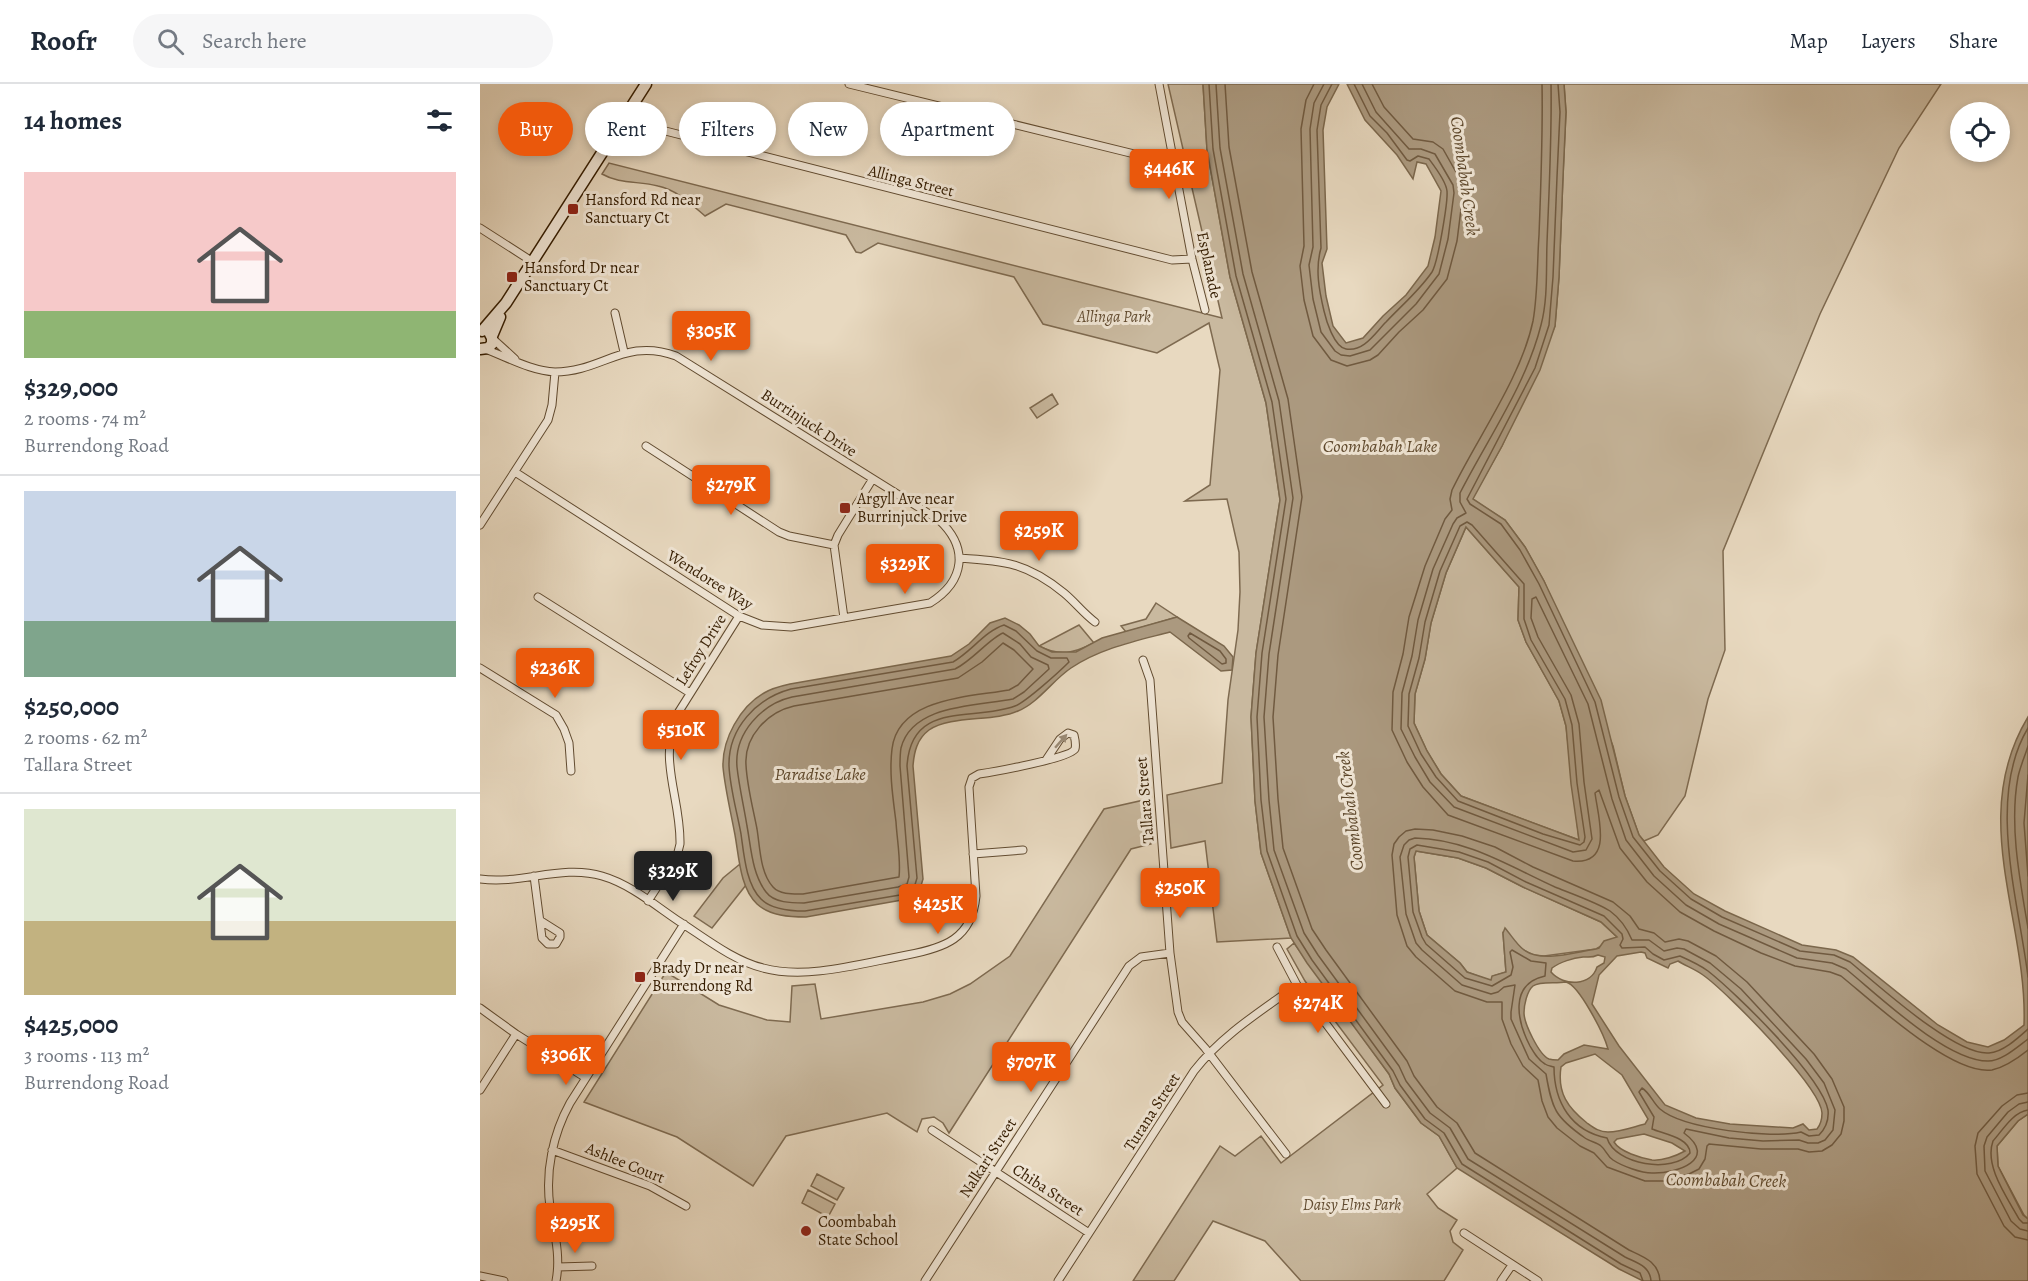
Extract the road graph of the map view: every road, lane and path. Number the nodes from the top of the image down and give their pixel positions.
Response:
1 (646, 84) edge
2 (849, 84) edge
3 (1159, 84) edge
4 (635, 102) edge
5 (667, 132) edge
6 (600, 156) edge
7 (1175, 164) junction
8 (480, 228) edge
9 (1192, 259) junction
10 (533, 262) junction
11 (1204, 310) dead end
12 (615, 313) dead end
13 (486, 334) edge
14 (482, 350) edge
15 (624, 352) junction
16 (516, 361) junction
17 (555, 372) junction
18 (646, 446) dead end
19 (515, 472) junction
20 (872, 480) junction
21 (480, 525) edge
22 (834, 545) junction
23 (960, 558) junction
24 (538, 597) dead end
25 (739, 616) junction
26 (844, 618) junction
27 (1095, 622) dead end
28 (1143, 660) dead end
29 (480, 668) edge
30 (690, 693) junction
31 (1046, 760) junction
32 (571, 771) dead end
33 (1023, 850) dead end
34 (973, 854) junction
35 (534, 876) junction
36 (480, 879) edge
37 (648, 901) junction
38 (541, 921) dead end
39 (684, 924) junction
40 (1277, 946) dead end
41 (1170, 953) junction
42 (1297, 985) junction
43 (480, 1008) edge
44 (516, 1034) junction
45 (1208, 1053) junction
46 (586, 1078) junction
47 (480, 1090) edge
48 (1386, 1104) dead end
49 (932, 1130) dead end
50 (552, 1150) junction
51 (1286, 1154) dead end
52 (995, 1173) junction
53 (686, 1206) dead end
54 (1089, 1233) junction
55 (1464, 1233) dead end
56 (1512, 1265) junction
57 (592, 1266) dead end
58 (558, 1267) junction
59 (480, 1275) edge
60 (504, 1281) edge
61 (556, 1281) edge
62 (925, 1281) edge
63 (1058, 1281) edge
64 (1501, 1281) edge
65 (1538, 1281) edge

1 - 4 street
2 - 7 street
3 - 7 street, Esplanade
5 - 9 street, Allinga Street
6 - 10 street
7 - 9 street, Esplanade
8 - 10 street
9 - 11 street, Esplanade
10 - 13 street
12 - 15 street
13 - 14 street
13 - 16 street, Burrinjuck Drive
14 - 16 street, Burrinjuck Drive
15 - 17 street, Burrinjuck Drive
15 - 20 street, Burrinjuck Drive
16 - 17 street, Burrinjuck Drive
17 - 19 street
18 - 22 street
19 - 21 street
19 - 25 street, Wendoree Way
20 - 22 street
20 - 23 street, Burrinjuck Drive
22 - 26 street
23 - 26 street, Wendoree Way
23 - 27 street
24 - 30 street
25 - 26 street, Wendoree Way
25 - 30 street, Lefroy Drive
28 - 41 street, Tallara Street
29 - 32 street
30 - 37 street, Lefroy Drive
31 -> 31 street
31 - 34 street
33 - 34 street
34 - 39 street
35 - 36 street
35 - 37 street
35 - 38 street
37 - 39 street
39 - 46 street
40 - 42 street
41 - 45 street, Tallara Street
41 - 52 street, Nalkari Street
42 - 45 street, Turana Street
42 - 48 street
43 - 44 street
44 - 46 street
44 - 47 street
45 - 51 street, Tallara Street
45 - 54 street, Turana Street
46 - 50 street
49 - 52 street, Chiba Street
50 - 53 street, Ashlee Court
50 - 58 street
52 - 54 street, Chiba Street
52 - 62 street, Nalkari Street
54 - 63 street, Turana Street
55 - 56 street
56 - 64 street
56 - 65 street
57 - 58 street
58 - 61 street
59 - 60 street

